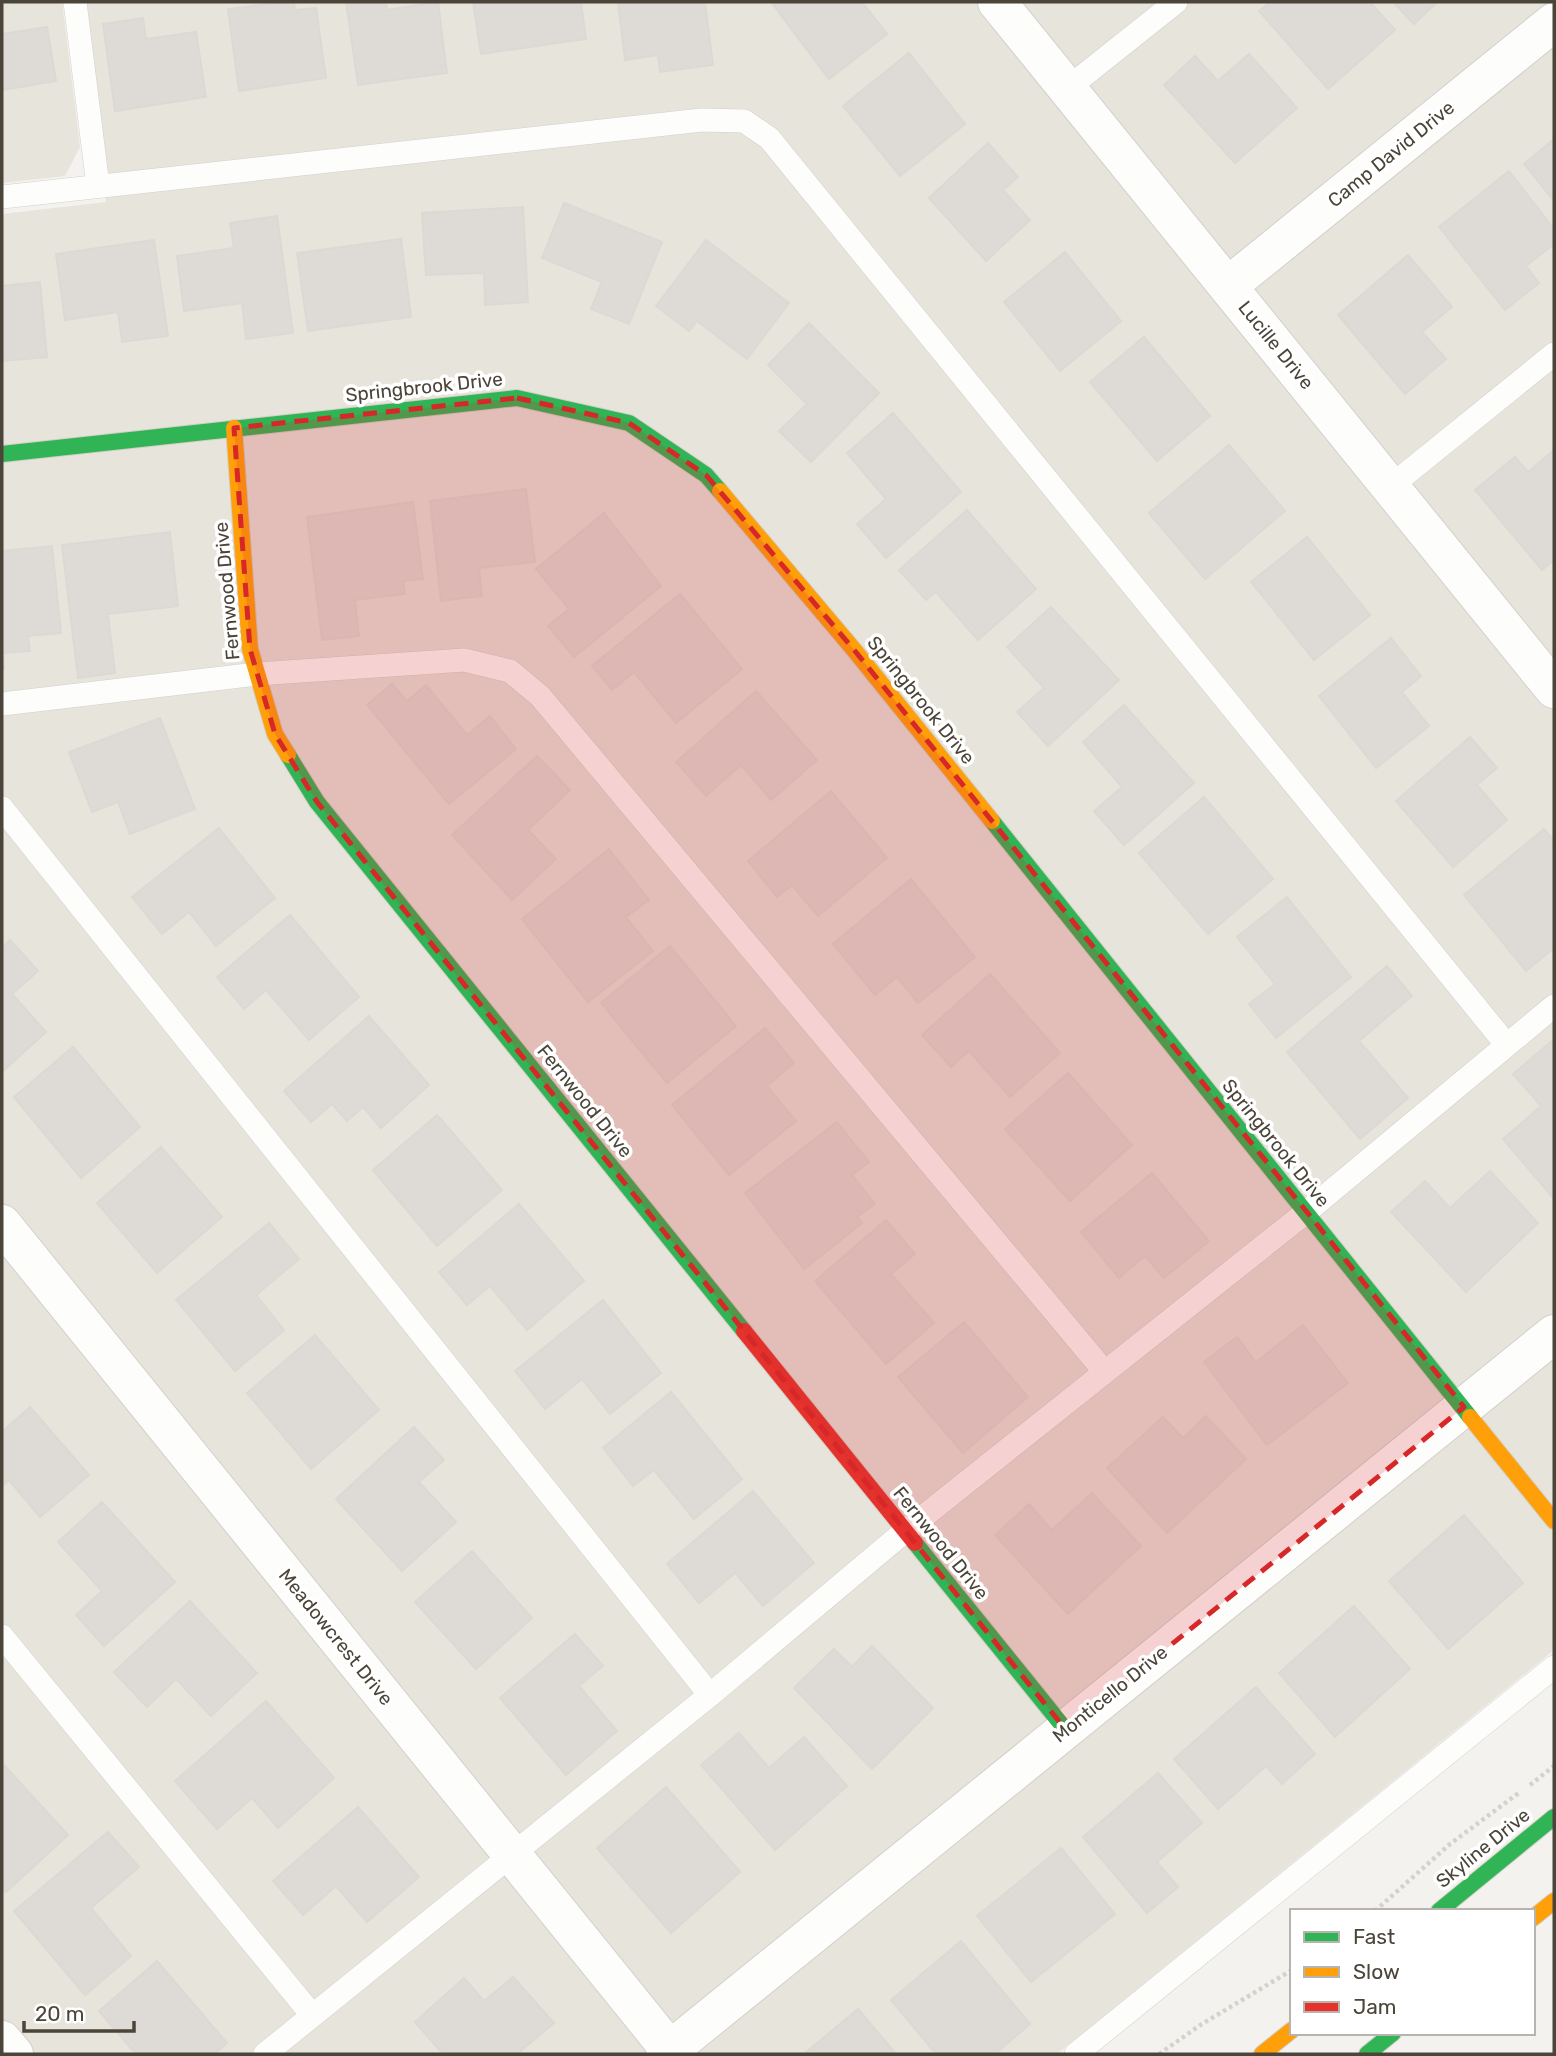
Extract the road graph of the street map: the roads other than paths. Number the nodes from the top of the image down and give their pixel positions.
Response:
1 (75, 2) edge
2 (997, 2) edge
3 (1176, 2) edge
4 (1554, 22) edge
5 (1068, 88) junction
6 (98, 186) junction
7 (2, 197) edge
8 (1228, 286) junction
9 (1554, 354) edge
10 (234, 428) junction
11 (2, 454) edge
12 (1391, 486) junction
13 (257, 674) junction
14 (1553, 684) edge
15 (2, 704) edge
16 (2, 808) edge
17 (1554, 1006) edge
18 (1506, 1044) junction
19 (1305, 1213) junction
20 (2, 1224) edge
21 (1554, 1334) edge
22 (1104, 1371) junction
23 (1464, 1407) junction
24 (1554, 1521) edge
25 (904, 1532) junction
26 (2, 1636) edge
27 (1554, 1667) edge
28 (710, 1695) junction
29 (1066, 1730) junction
30 (1554, 1817) edge
31 (512, 1856) junction
32 (1554, 1901) edge
33 (1441, 1909) edge
34 (1535, 1916) edge
35 (312, 2015) junction
36 (1290, 2032) edge
37 (1391, 2035) edge
38 (2, 2040) edge
39 (668, 2052) edge
40 (13, 2054) edge
41 (265, 2054) edge
42 (1076, 2054) edge
43 (1262, 2054) edge
44 (1367, 2054) edge

1 - 6 lane
2 - 5 street, Lucille Drive
3 - 5 lane
4 - 8 street, Camp David Drive
5 - 8 street, Lucille Drive
6 - 7 lane
6 - 18 lane
8 - 12 street, Lucille Drive
9 - 12 lane
10 - 11 street, Springbrook Drive
10 - 13 street, Fernwood Drive
10 - 19 street, Springbrook Drive
12 - 14 street, Lucille Drive
13 - 15 lane
13 - 22 lane
13 - 25 street, Fernwood Drive
16 - 28 lane
17 - 18 lane
18 - 19 lane
19 - 22 lane
19 - 23 street, Springbrook Drive
20 - 31 street, Meadowcrest Drive
21 - 23 street, Monticello Drive
22 - 25 lane
23 - 24 street, Springbrook Drive
23 - 29 street, Monticello Drive
25 - 28 lane
25 - 29 street, Fernwood Drive
26 - 35 lane
27 - 42 lane
28 - 31 lane
29 - 39 street, Monticello Drive
30 - 33 street, Skyline Drive
31 - 35 lane
31 - 39 street, Meadowcrest Drive
32 - 34 street
35 - 41 lane
36 - 43 street
37 - 44 street
38 - 40 street

